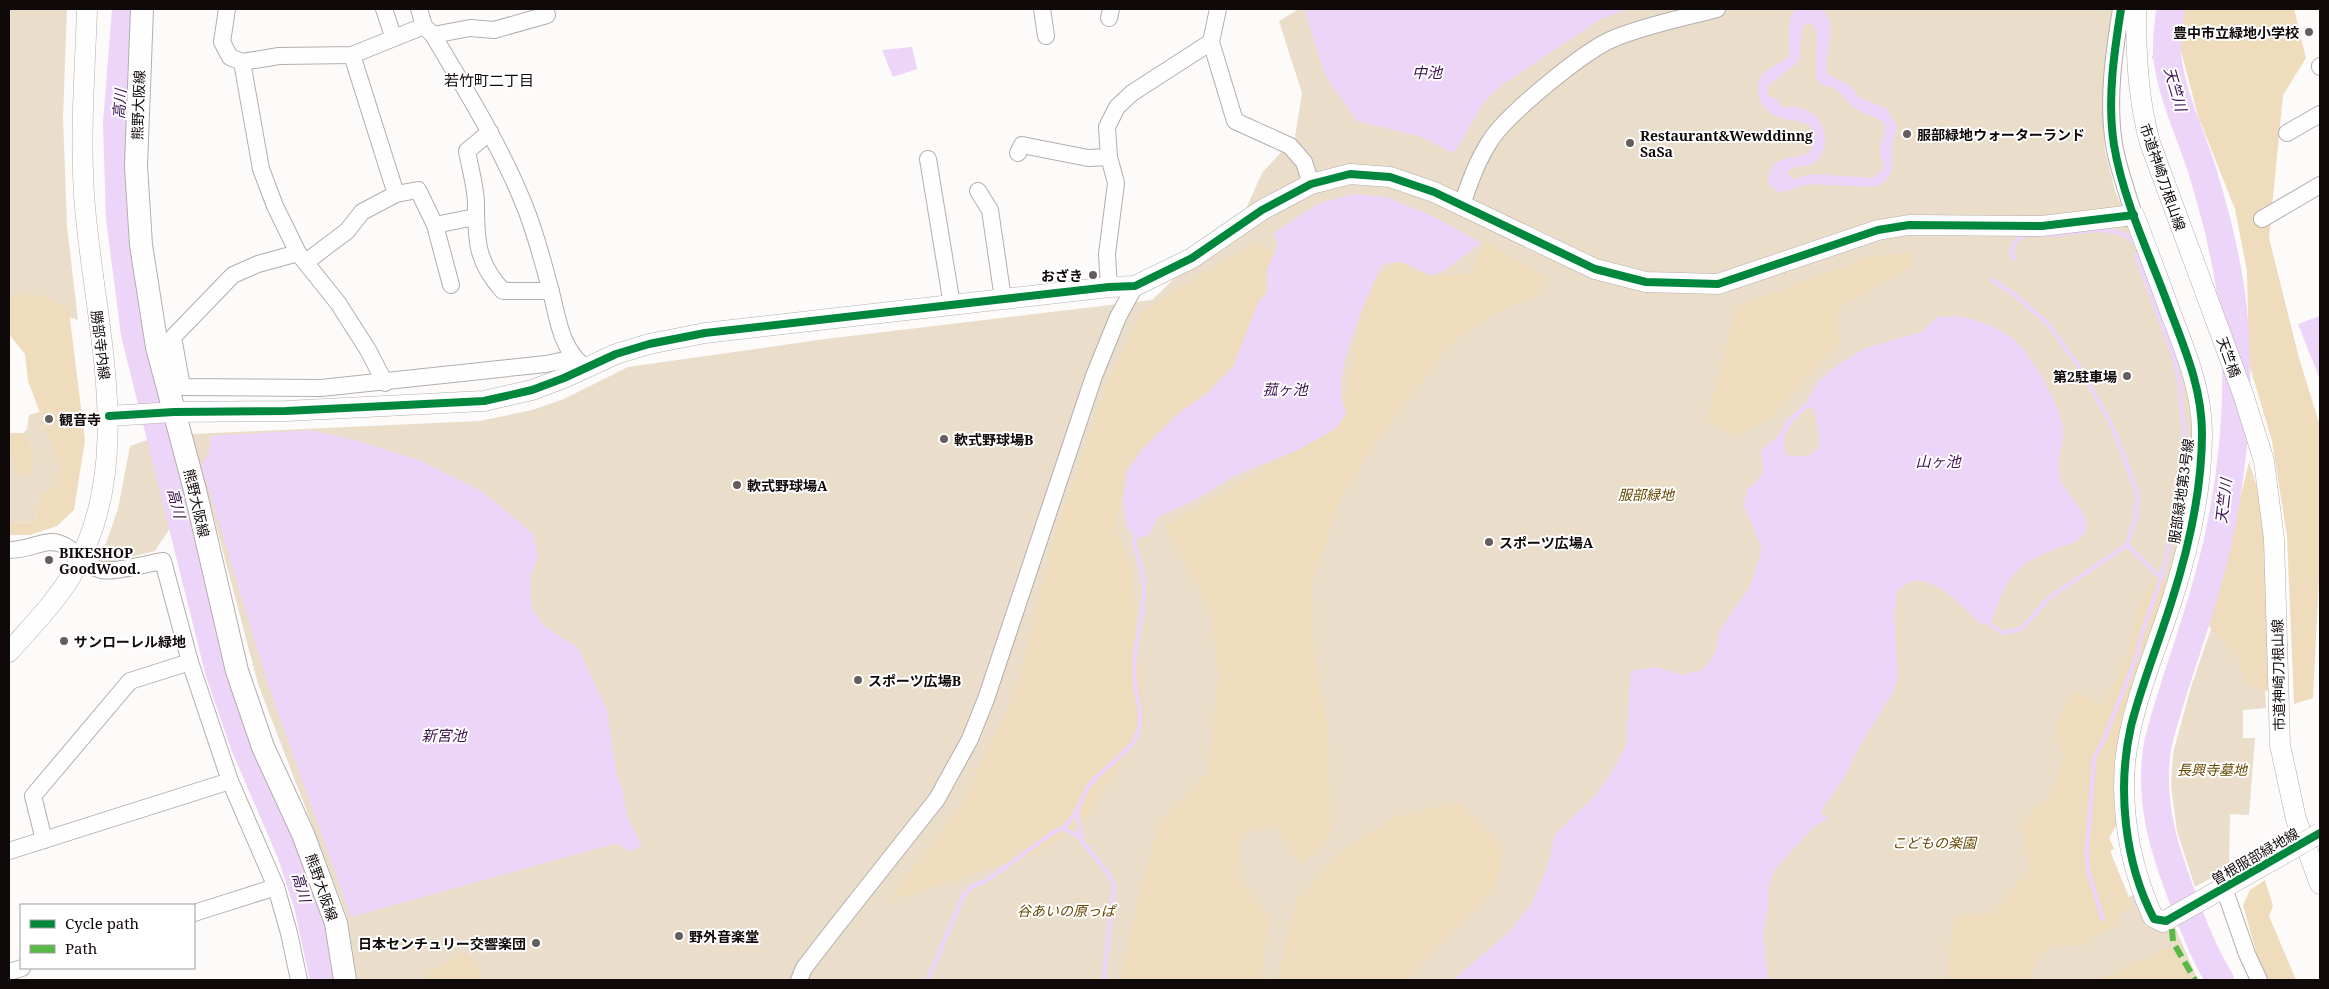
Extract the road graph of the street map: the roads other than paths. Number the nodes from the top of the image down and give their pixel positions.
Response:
1 (87, 9) edge
2 (142, 9) edge
3 (227, 9) edge
4 (384, 9) edge
5 (419, 9) edge
6 (545, 9) edge
7 (1042, 9) edge
8 (1218, 9) edge
9 (1717, 9) edge
10 (2121, 9) edge
11 (2136, 9) edge
12 (429, 30) junction
13 (393, 36) junction
14 (1046, 36) dead end
15 (1211, 42) junction
16 (352, 55) junction
17 (242, 62) junction
18 (2320, 114) edge
19 (490, 132) junction
20 (2287, 133) dead end
21 (1018, 153) dead end
22 (1109, 157) junction
23 (928, 159) dead end
24 (1311, 184) junction
25 (2320, 185) edge
26 (978, 191) dead end
27 (396, 194) junction
28 (1462, 204) junction
29 (2134, 215) junction
30 (475, 217) junction
31 (2262, 220) dead end
32 (435, 225) junction
33 (2190, 254) joint
34 (302, 258) junction
35 (451, 285) dead end
36 (1135, 286) junction
37 (1110, 287) junction
38 (551, 291) junction
39 (1003, 299) junction
40 (952, 305) junction
41 (579, 362) junction
42 (385, 383) junction
43 (288, 388) junction
44 (286, 411) junction
45 (174, 412) junction
46 (108, 416) junction
47 (2264, 461) joint
48 (9, 550) edge
49 (81, 557) junction
50 (9, 652) edge
51 (190, 662) junction
52 (230, 781) junction
53 (2320, 833) edge
54 (44, 840) junction
55 (9, 851) edge
56 (2320, 884) edge
57 (276, 888) junction
58 (2224, 888) junction
59 (195, 914) edge
60 (2163, 918) joint
61 (299, 980) edge
62 (345, 980) edge
63 (799, 980) edge
64 (804, 980) edge
65 (2259, 980) edge

1 - 46 street, 勝部寺内線
2 - 45 main road, 熊野大阪線
3 - 17 street
4 - 13 street
5 - 12 street
6 - 12 street
7 - 14 street
8 - 15 street
9 - 28 street
10 - 29 street, 服部緑地第3号線
11 - 33 street, 市道神崎刀根山線
12 - 13 street
12 - 19 street
13 - 16 street
15 - 22 street
15 - 24 street
16 - 17 street
16 - 27 street
17 - 34 street
18 - 20 street
19 - 30 street
19 - 38 street
21 - 22 street
22 - 37 street
23 - 40 street
24 - 28 street
24 - 36 street
25 - 31 street
26 - 39 street
27 - 32 street
27 - 34 street
28 - 29 street
29 - 60 street, 服部緑地第3号線
30 - 32 street
30 - 38 street
32 - 35 street
33 - 47 street, 天竺橋
34 - 42 street
34 - 43 street
36 - 37 street
36 - 63 street
36 - 64 street
37 - 39 street
38 - 41 street
39 - 40 street
40 - 41 street
41 - 42 street
41 - 44 street
42 - 43 street
43 - 44 street
44 - 45 street
45 - 46 street
45 - 62 main road, 熊野大阪線
46 - 49 street, 勝部寺内線
47 - 56 street, 市道神崎刀根山線
48 - 49 street
49 - 50 street, 勝部寺内線
49 - 51 street
51 - 52 street
51 - 54 street
52 - 54 street
52 - 57 street
53 - 58 street, 曽根服部緑地線, bridge
54 - 55 street
57 - 59 street
57 - 61 street
58 - 60 street, 曽根服部緑地線
58 - 65 street

